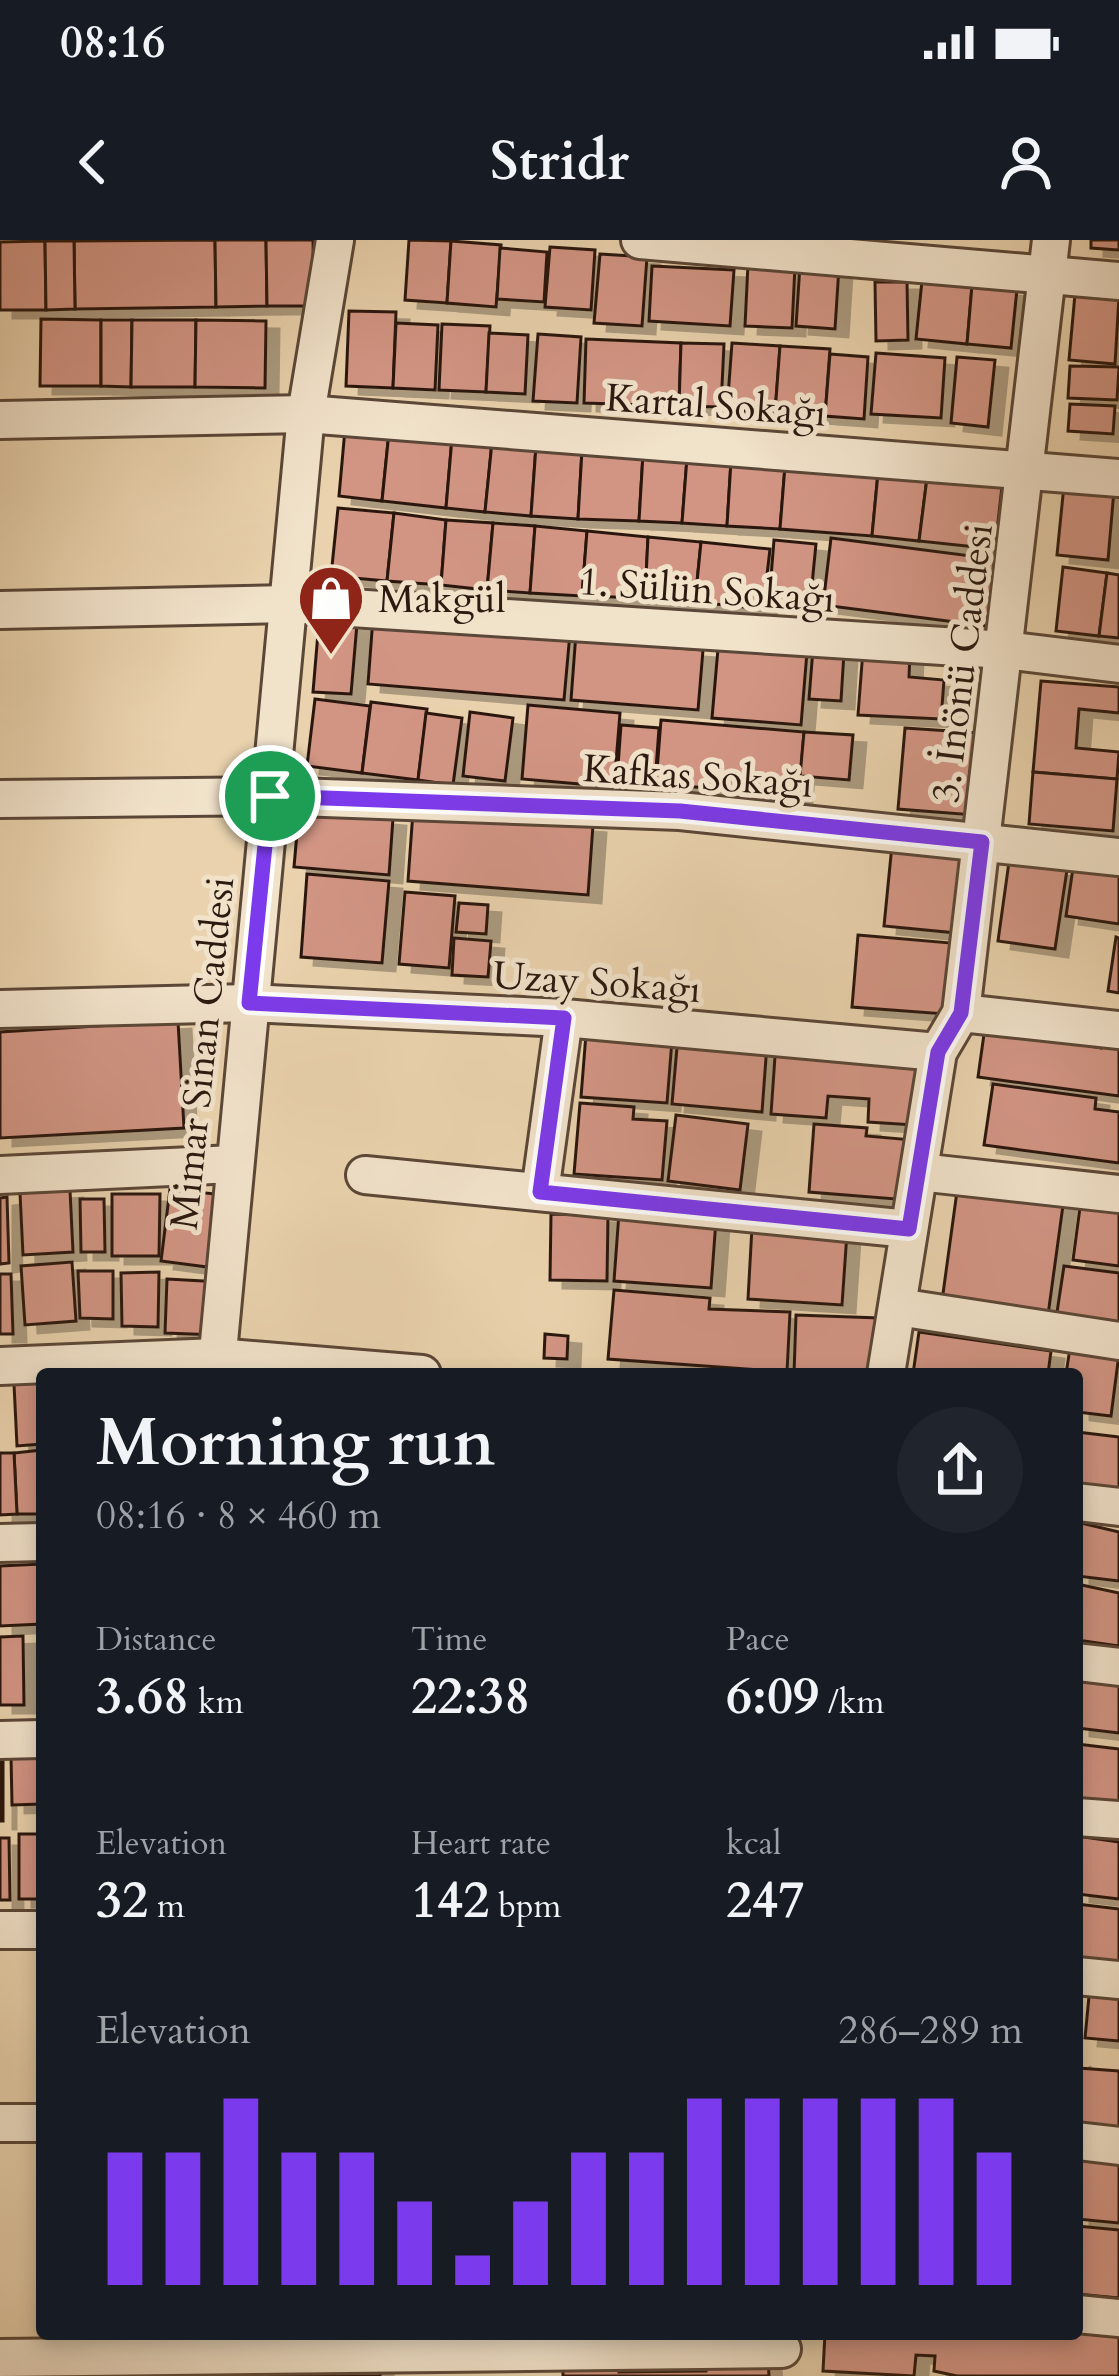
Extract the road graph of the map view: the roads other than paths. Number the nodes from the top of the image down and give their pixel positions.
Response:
1 (335, 240) edge
2 (640, 240) edge
3 (1049, 256) edge
4 (1119, 281) edge
5 (306, 414) junction
6 (0, 419) edge
7 (1025, 470) junction
8 (1119, 478) edge
9 (289, 604) junction
10 (0, 610) edge
11 (1005, 650) junction
12 (1119, 664) edge
13 (270, 796) junction
14 (0, 799) edge
15 (982, 842) junction
16 (1119, 857) edge
17 (249, 1003) junction
18 (0, 1009) edge
19 (961, 1013) junction
20 (564, 1018) junction
21 (1119, 1030) edge
22 (938, 1052) junction
23 (233, 1164) junction
24 (919, 1172) junction
25 (0, 1175) edge
26 (365, 1175) dead end
27 (540, 1192) junction
28 (1119, 1193) edge
29 (909, 1229) junction
30 (898, 1307) junction
31 (1119, 1341) edge
32 (216, 1365) edge
33 (0, 1366) edge
34 (285, 1368) edge
35 (887, 1368) edge
36 (1083, 1503) edge
37 (1119, 1508) edge
38 (36, 1542) edge
39 (0, 1543) edge
40 (1083, 1663) edge
41 (1119, 1667) edge
42 (36, 1739) edge
43 (0, 1740) edge
44 (1083, 1817) edge
45 (1119, 1820) edge
46 (0, 1930) edge
47 (36, 1930) edge
48 (1083, 1977) edge
49 (1119, 1980) edge
50 (0, 2123) edge
51 (36, 2123) edge
52 (1083, 2142) edge
53 (1119, 2146) edge
54 (1083, 2315) edge
55 (1119, 2318) edge
56 (782, 2353) edge
57 (132, 2356) edge
58 (0, 2358) edge

1 - 5 street, Mimar Sinan Caddesi
2 - 3 street
3 - 4 street
3 - 7 street, 3. İnönü Caddesi
5 - 6 street, Kartal Sokağı
5 - 7 street, Kartal Sokağı
5 - 9 street, Mimar Sinan Caddesi
7 - 8 street, Kartal Sokağı
7 - 11 street, 3. İnönü Caddesi
9 - 10 street, 1. Sülün Sokağı
9 - 11 street, 1. Sülün Sokağı
9 - 13 street, Mimar Sinan Caddesi
11 - 12 street, 1. Sülün Sokağı
11 - 15 street, 3. İnönü Caddesi
13 - 14 street, Kafkas Sokağı
13 - 15 street, Kafkas Sokağı
13 - 17 street, Mimar Sinan Caddesi
15 - 16 street, Kafkas Sokağı
15 - 19 street, 3. İnönü Caddesi
17 - 18 street, Uzay Sokağı
17 - 20 street, Uzay Sokağı
17 - 23 street, Mimar Sinan Caddesi
19 - 21 street
19 - 22 street, 3. İnönü Caddesi
20 - 22 street, Uzay Sokağı
20 - 27 street
22 - 24 street, 3. İnönü Caddesi
23 - 25 street
23 - 32 street, Mimar Sinan Caddesi
24 - 28 street
24 - 29 street, 3. İnönü Caddesi
26 - 27 street
27 - 29 street
29 - 30 street, 3. İnönü Caddesi
30 - 31 street
30 - 35 street, 3. İnönü Caddesi
32 - 33 street
32 - 34 street
36 - 37 street
38 - 39 street
40 - 41 street
42 - 43 street
44 - 45 street
46 - 47 street
48 - 49 street
50 - 51 street
52 - 53 street
54 - 55 street
56 - 57 street
57 - 58 street

